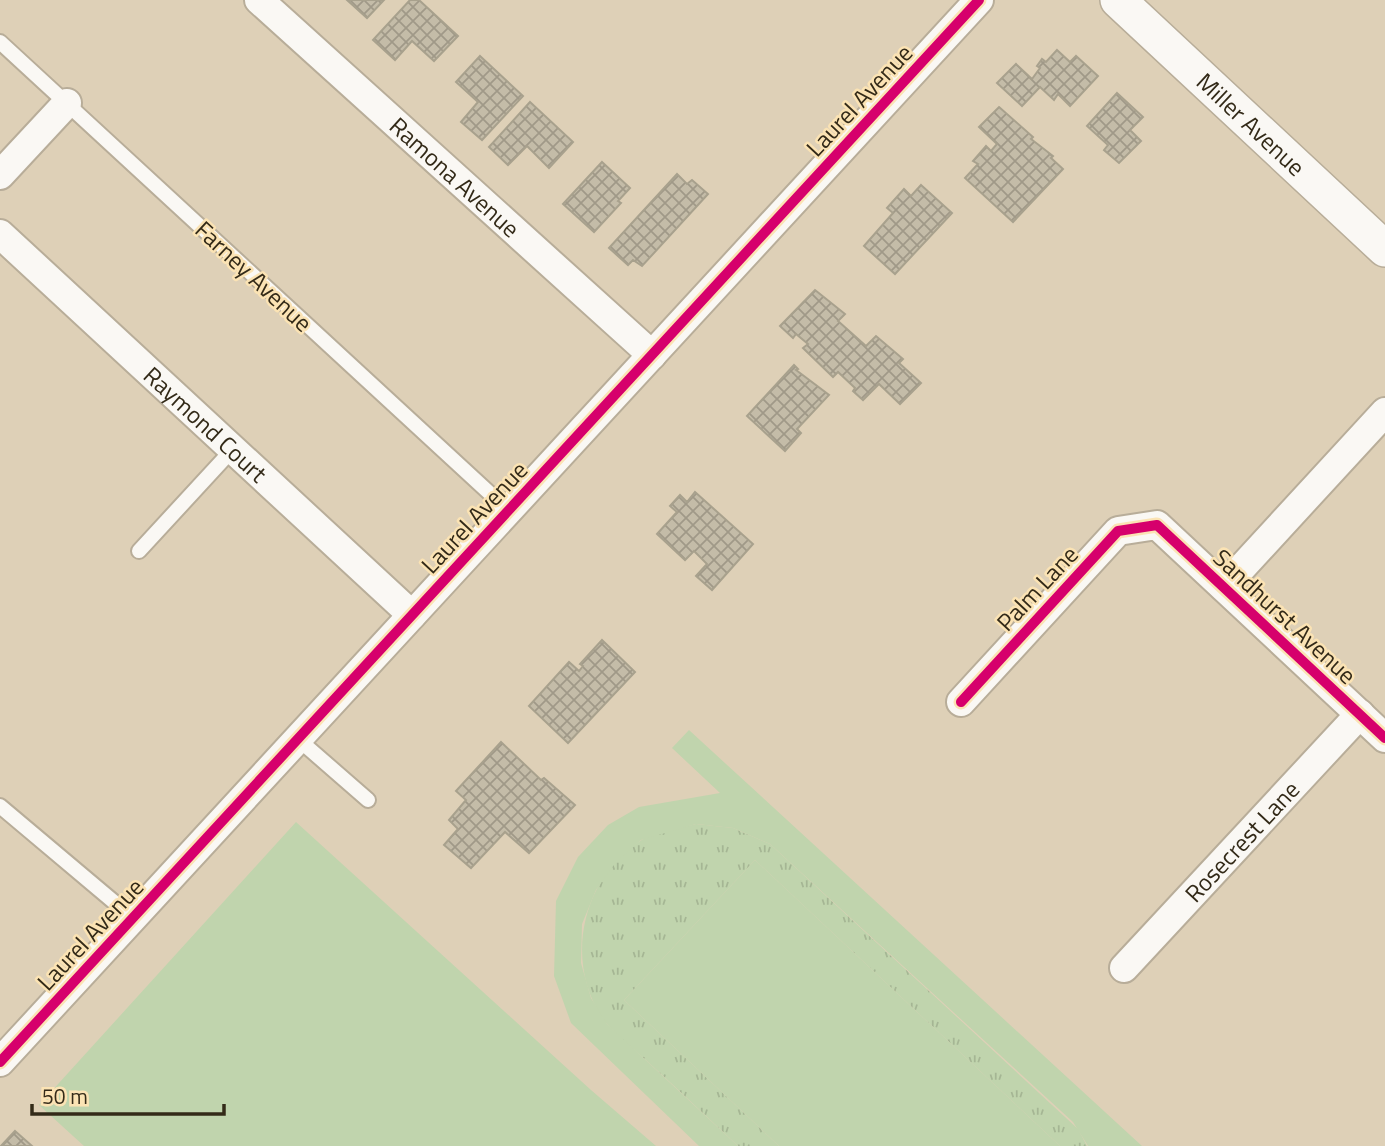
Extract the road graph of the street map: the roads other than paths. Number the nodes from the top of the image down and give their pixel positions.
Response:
1 (259, 0) edge
2 (979, 0) edge
3 (1118, 0) edge
4 (0, 42) edge
5 (67, 103) junction
6 (0, 175) edge
7 (0, 234) edge
8 (1385, 249) edge
9 (652, 355) junction
10 (1385, 412) edge
11 (233, 449) junction
12 (509, 511) junction
13 (1157, 525) joint
14 (139, 551) dead end
15 (1224, 587) junction
16 (412, 615) junction
17 (961, 702) dead end
18 (1360, 714) junction
19 (1385, 737) edge
20 (298, 739) junction
21 (368, 800) dead end
22 (0, 806) edge
23 (133, 918) junction
24 (1124, 968) dead end
25 (1, 1059) edge

1 - 9 street, Ramona Avenue
2 - 9 street, Laurel Avenue
3 - 8 street, Miller Avenue
4 - 5 lane, Farney Avenue
5 - 6 street
5 - 12 lane, Farney Avenue
7 - 11 street, Raymond Court
9 - 12 street, Laurel Avenue
10 - 15 street
11 - 14 lane
11 - 16 street, Raymond Court
12 - 16 street, Laurel Avenue
13 - 15 street, Sandhurst Avenue
13 - 17 street, Palm Lane
15 - 18 street, Sandhurst Avenue
16 - 20 street, Laurel Avenue
18 - 19 street, Sandhurst Avenue
18 - 24 street, Rosecrest Lane
20 - 21 lane
20 - 23 street, Laurel Avenue
22 - 23 lane
23 - 25 street, Laurel Avenue

